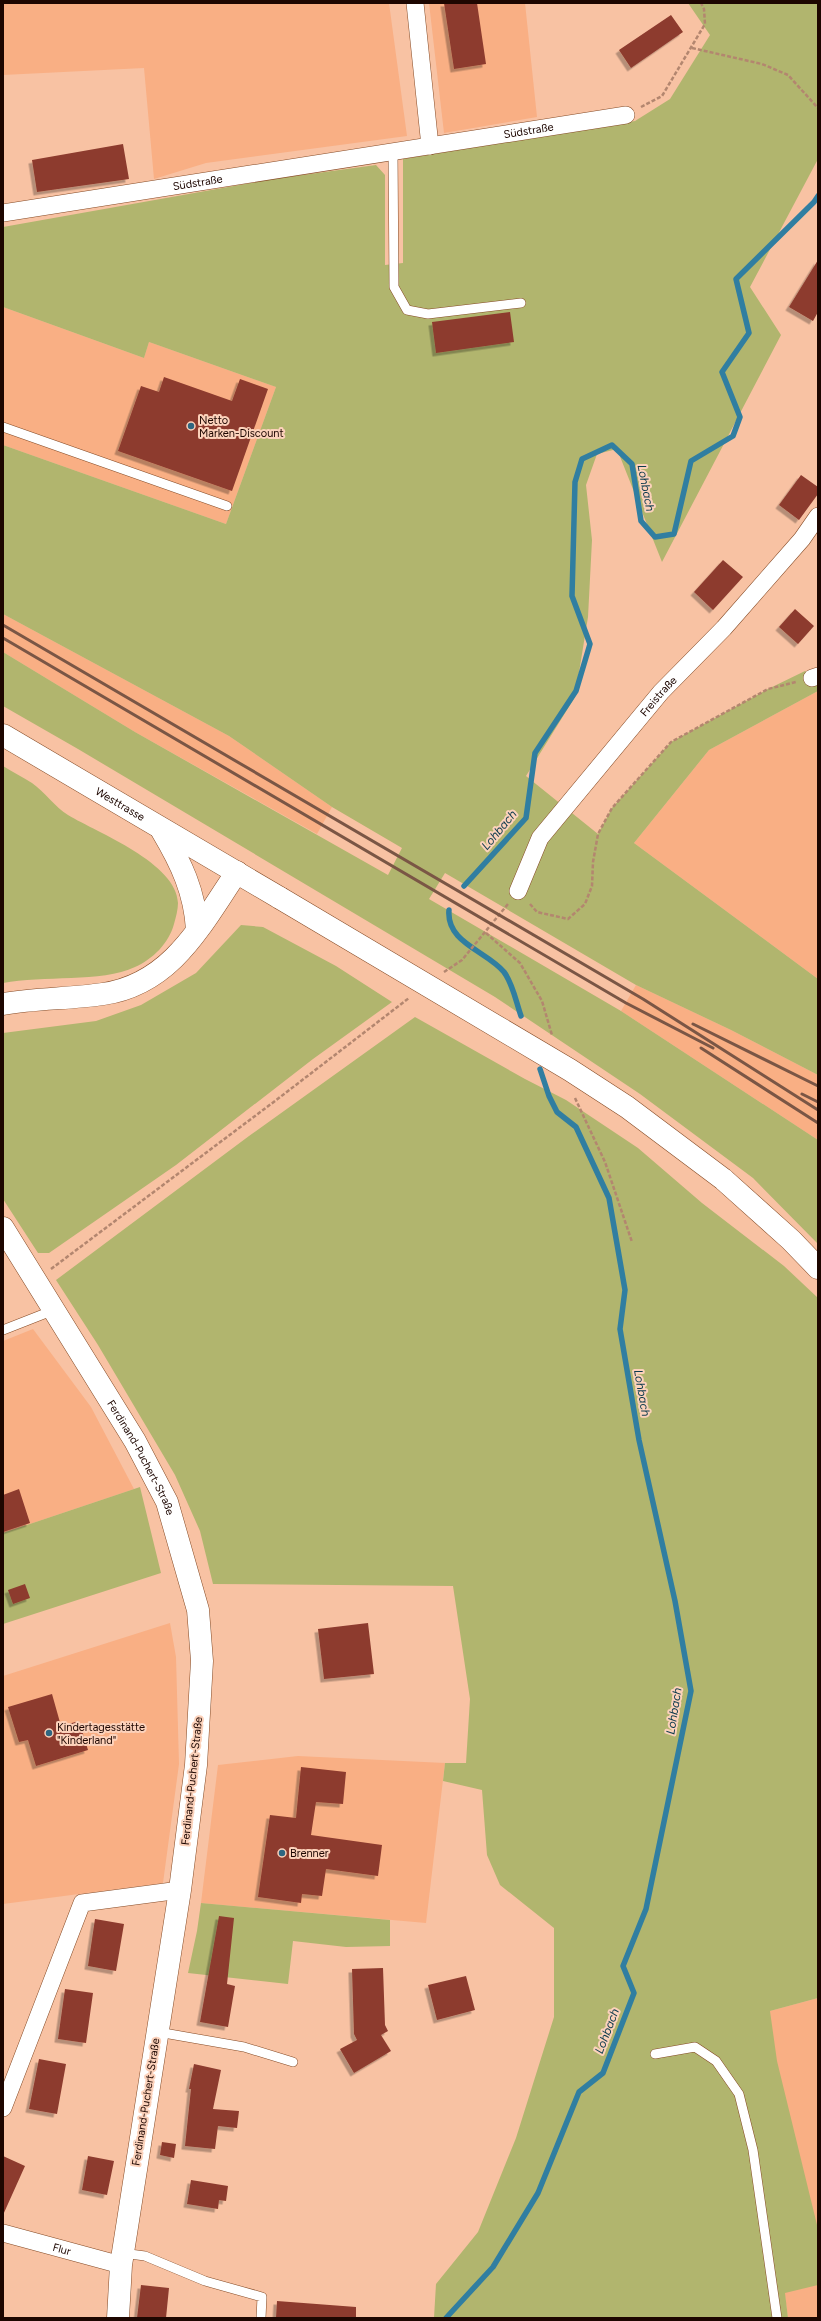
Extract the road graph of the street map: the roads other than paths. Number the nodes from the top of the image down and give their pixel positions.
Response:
1 (415, 3) edge
2 (626, 115) road end
3 (430, 146) junction
4 (393, 151) junction
5 (3, 212) edge
6 (521, 304) dead end
7 (3, 427) edge
8 (226, 506) dead end
9 (818, 516) edge
10 (3, 735) edge
11 (161, 829) junction
12 (237, 872) junction
13 (518, 891) road end
14 (197, 930) junction
15 (3, 1004) edge
16 (3, 1228) edge
17 (818, 1268) edge
18 (54, 1310) junction
19 (3, 1330) edge
20 (180, 1890) junction
21 (157, 2032) junction
22 (655, 2054) dead end
23 (293, 2062) dead end
24 (3, 2108) edge
25 (3, 2233) edge
26 (121, 2259) junction
27 (118, 2318) edge
28 (261, 2318) edge
29 (777, 2318) edge

1 - 3 street
2 - 3 street, Südstraße
3 - 4 street, Südstraße
4 - 5 street, Südstraße
4 - 6 lane
7 - 8 lane
9 - 13 street, Freistraße
10 - 11 main road, Westtrasse
11 - 12 main road, Westtrasse
11 - 14 main road
12 - 14 main road
12 - 17 main road, Westtrasse, bridge
14 - 15 main road
16 - 18 main road, Ferdinand-Puchert-Straße
18 - 19 lane
18 - 20 main road, Ferdinand-Puchert-Straße
20 - 21 main road, Ferdinand-Puchert-Straße
20 - 24 street
21 - 23 lane
21 - 26 main road, Ferdinand-Puchert-Straße
22 - 29 lane
25 - 26 street, Flur
26 - 27 main road, Ferdinand-Puchert-Straße
26 - 28 lane

